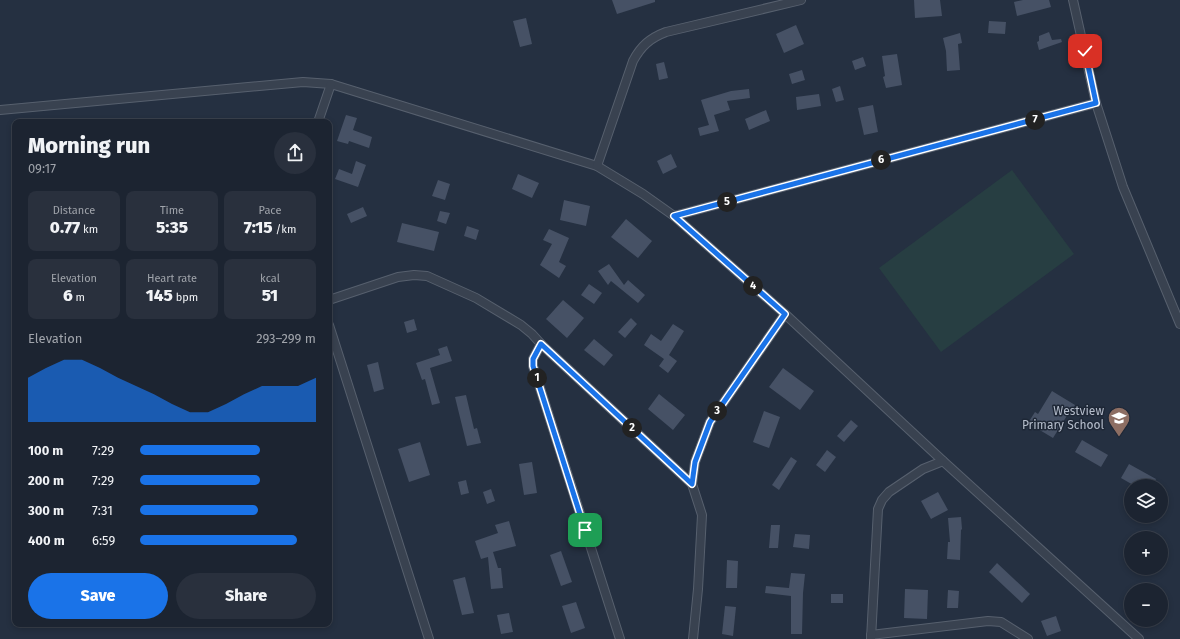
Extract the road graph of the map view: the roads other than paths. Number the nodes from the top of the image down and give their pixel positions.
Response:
1 (801, 0) edge
2 (1073, 0) edge
3 (331, 84) junction
4 (1096, 103) junction
5 (0, 110) edge
6 (319, 119) edge
7 (597, 166) junction
8 (674, 216) junction
9 (332, 299) edge
10 (785, 314) junction
11 (1180, 324) edge
12 (332, 334) edge
13 (541, 344) junction
14 (943, 461) junction
15 (692, 484) junction
16 (871, 637) edge
17 (429, 639) edge
18 (620, 639) edge
19 (693, 639) edge
20 (1028, 639) edge
21 (1139, 639) edge

1 - 7 street
2 - 4 street
3 - 5 street
3 - 6 street
3 - 7 street
4 - 8 street
4 - 11 street
7 - 8 street
8 - 10 street
9 - 13 street
10 - 14 street
10 - 15 street
12 - 17 street
13 - 15 street
13 - 18 street
14 - 16 street
14 - 21 street
15 - 19 street
16 - 20 street

